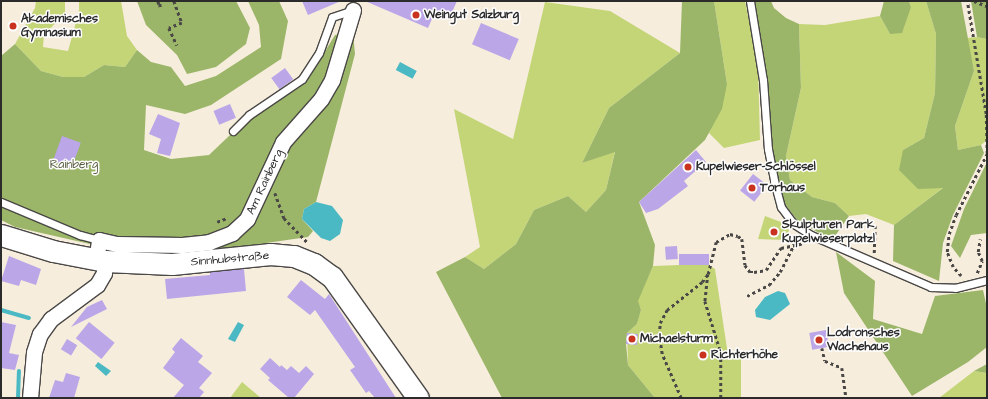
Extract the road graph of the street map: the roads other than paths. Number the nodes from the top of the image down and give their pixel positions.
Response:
1 (750, 1) edge
2 (353, 10) joint
3 (233, 131) dead end
4 (1, 202) edge
5 (1, 235) edge
6 (100, 254) junction
7 (987, 280) edge
8 (30, 398) edge
9 (418, 398) edge

1 - 7 lane
2 - 3 lane, Am Rainberg
2 - 6 street, Am Rainberg
4 - 6 lane, Am Rainberg
5 - 6 street, Sinnhubstraße
6 - 8 street
6 - 9 street, Sinnhubstraße

